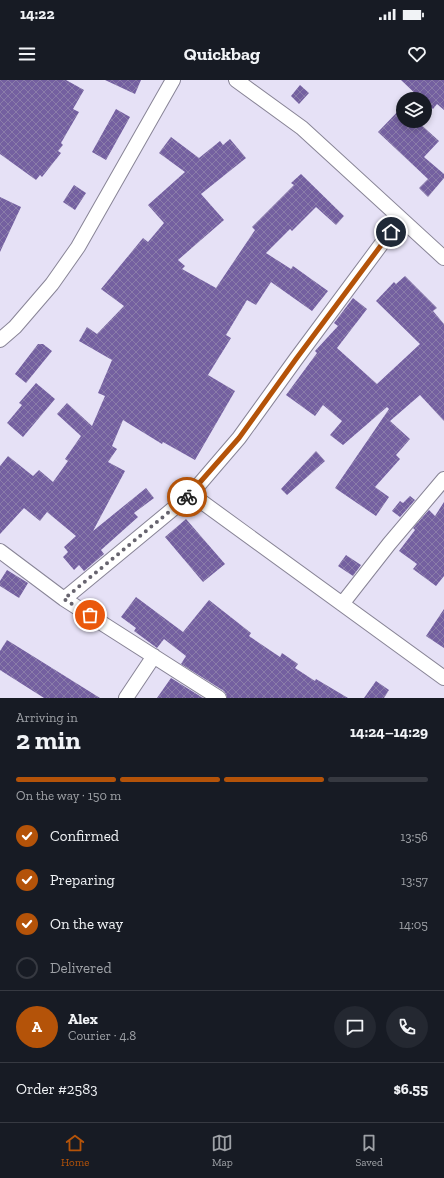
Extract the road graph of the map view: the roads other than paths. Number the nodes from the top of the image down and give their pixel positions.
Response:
1 (173, 80) edge
2 (236, 80) edge
3 (400, 219) junction
4 (444, 258) edge
5 (0, 340) edge
6 (444, 479) edge
7 (191, 494) junction
8 (0, 551) edge
9 (64, 599) junction
10 (342, 604) junction
11 (154, 656) junction
12 (444, 678) edge
13 (126, 698) edge
14 (219, 698) edge

1 - 5 street
2 - 3 street
3 - 4 street
3 - 7 street
6 - 10 street
7 - 9 street
7 - 10 street
8 - 9 street
9 - 11 street
10 - 12 street
11 - 13 street
11 - 14 street

